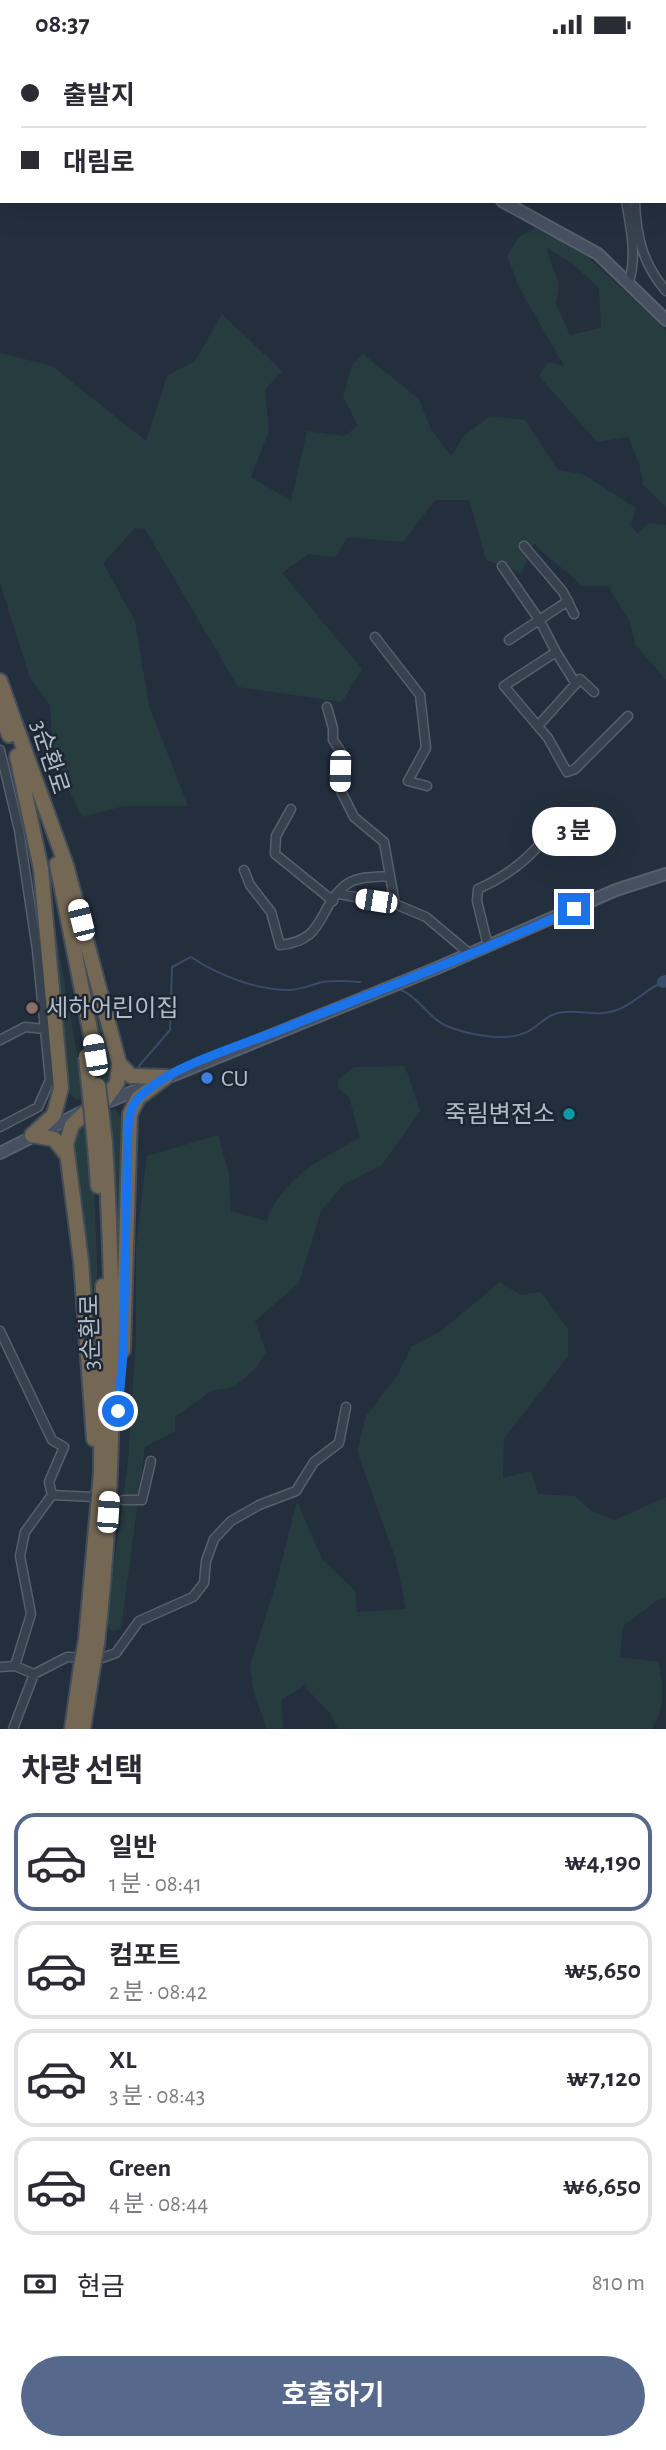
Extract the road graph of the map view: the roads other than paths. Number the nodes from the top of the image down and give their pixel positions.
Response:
1 (506, 203) edge
2 (631, 204) edge
3 (629, 282) junction
4 (666, 291) edge
5 (666, 320) edge
6 (524, 546) dead end
7 (502, 566) dead end
8 (568, 601) junction
9 (574, 614) dead end
10 (540, 621) junction
11 (375, 638) dead end
12 (509, 641) dead end
13 (556, 652) junction
14 (0, 681) edge
15 (576, 684) junction
16 (594, 692) dead end
17 (327, 707) dead end
18 (0, 711) edge
19 (628, 716) dead end
20 (538, 726) junction
21 (19, 735) junction
22 (0, 750) edge
23 (17, 756) junction
24 (427, 786) dead end
25 (291, 809) dead end
26 (544, 839) dead end
27 (244, 870) dead end
28 (666, 874) edge
29 (390, 876) junction
30 (336, 898) junction
31 (396, 904) junction
32 (488, 946) junction
33 (470, 954) junction
34 (45, 1029) junction
35 (0, 1040) edge
36 (90, 1056) junction
37 (119, 1063) junction
38 (166, 1077) junction
39 (61, 1088) junction
40 (102, 1104) junction
41 (88, 1110) junction
42 (0, 1126) edge
43 (128, 1129) junction
44 (32, 1135) junction
45 (100, 1144) junction
46 (0, 1153) edge
47 (67, 1156) junction
48 (0, 1331) edge
49 (346, 1408) dead end
50 (151, 1461) dead end
51 (52, 1495) junction
52 (97, 1500) junction
53 (123, 1500) dead end
54 (106, 1550) junction
55 (92, 1642) junction
56 (15, 1666) junction
57 (0, 1667) edge
58 (87, 1669) junction
59 (34, 1674) junction
60 (13, 1729) edge
61 (72, 1729) edge
62 (83, 1729) edge

1 - 3 street
2 - 3 street
2 - 4 street
3 - 5 street
6 - 8 street
7 - 10 street
8 - 9 street
8 - 10 street
10 - 12 street
10 - 13 street
11 - 24 street
13 - 15 street
13 - 20 street
14 - 21 highway, 3순환로
15 - 16 street
15 - 20 street
17 - 29 street
18 - 23 highway, 3순환로
19 - 20 street
21 - 36 highway, 3순환로
21 - 37 highway
22 - 34 street
23 - 36 highway, 3순환로
23 - 39 highway
25 - 30 street
26 - 32 street
27 - 30 street
28 - 32 street
29 - 30 street
29 - 31 street
30 - 31 street
31 - 33 street
32 - 33 street
33 - 38 street
34 - 35 street
34 - 42 street
36 - 45 highway, bridge
37 - 38 highway
37 - 40 highway
38 - 40 street
38 - 43 highway
39 - 41 highway
39 - 44 highway
40 - 41 street
40 - 43 highway
41 - 44 street
41 - 47 highway
43 - 54 highway
44 - 46 street
44 - 47 highway
45 - 52 highway, 3순환로
45 - 54 highway, 3순환로
47 - 52 highway
48 - 51 street
49 - 59 street
50 - 53 street
51 - 52 street
51 - 56 street
52 - 55 highway, 3순환로
54 - 55 highway, 3순환로
55 - 58 highway, 3순환로, bridge
56 - 57 street
56 - 59 street
58 - 61 highway, 3순환로
58 - 62 highway, 3순환로
59 - 60 street

